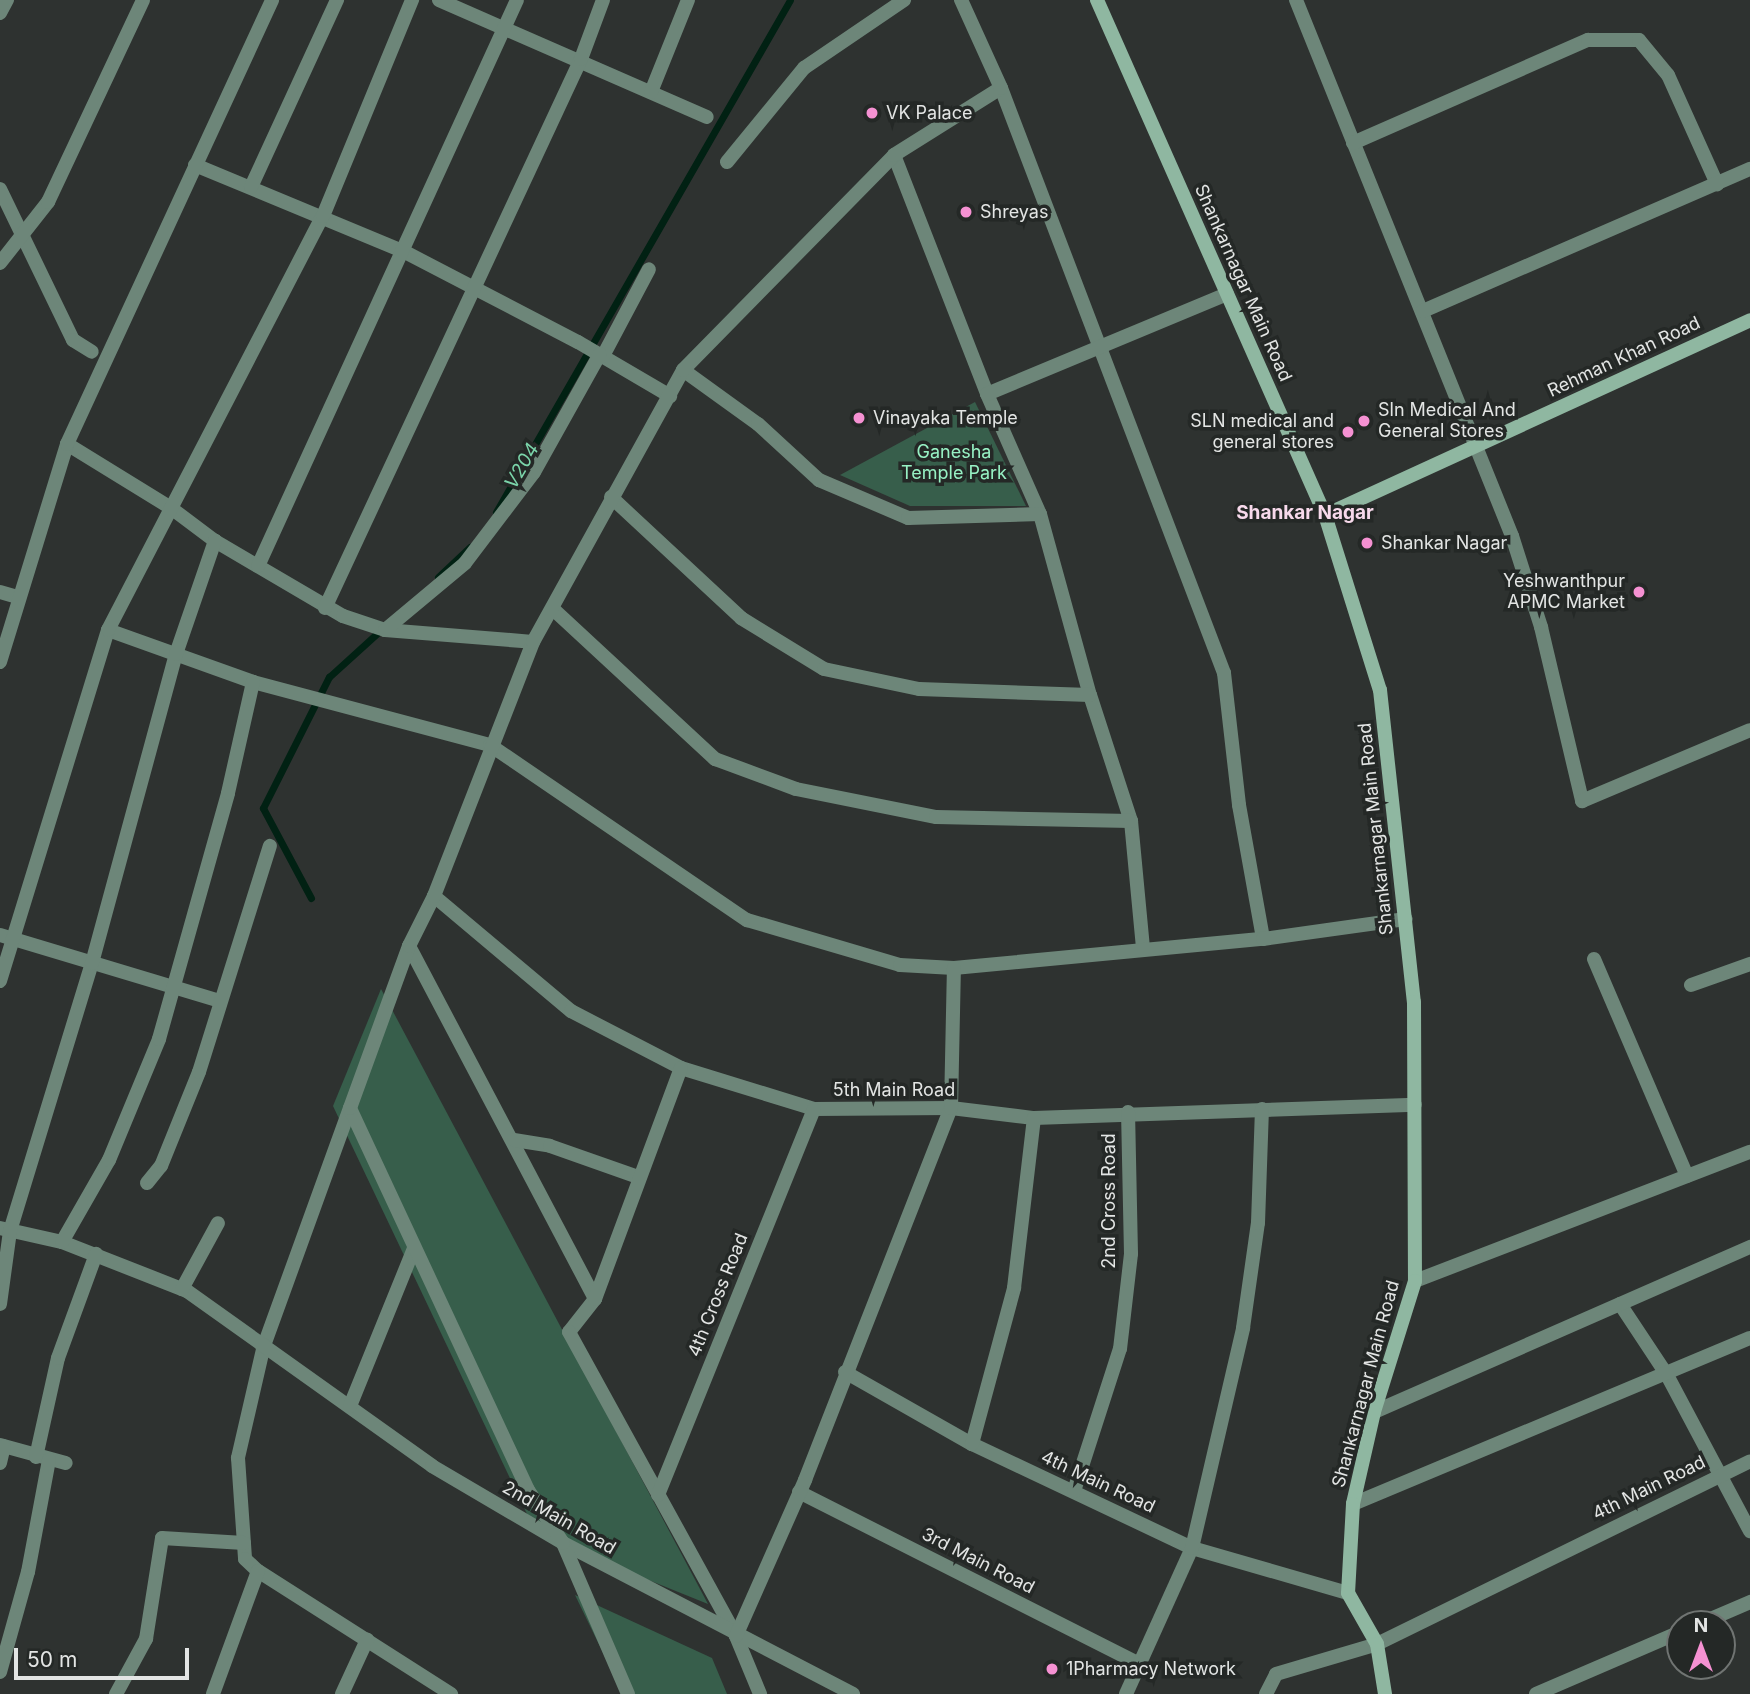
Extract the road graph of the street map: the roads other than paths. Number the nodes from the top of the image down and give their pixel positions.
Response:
1 (7, 0) edge
2 (143, 0) edge
3 (272, 0) edge
4 (337, 0) edge
5 (412, 0) edge
6 (439, 0) edge
7 (517, 0) edge
8 (603, 0) edge
9 (688, 0) edge
10 (904, 0) edge
11 (961, 0) edge
12 (1097, 0) edge
13 (1296, 0) edge
14 (0, 13) edge
15 (506, 27) junction
16 (581, 59) junction
17 (1001, 88) junction
18 (651, 92) junction
19 (707, 117) dead end
20 (1353, 143) junction
21 (894, 155) junction
22 (727, 162) dead end
23 (195, 165) junction
24 (1750, 169) edge
25 (1717, 184) junction
26 (251, 187) junction
27 (0, 189) edge
28 (323, 216) junction
29 (25, 234) junction
30 (403, 251) junction
31 (0, 263) edge
32 (649, 269) dead end
33 (474, 289) junction
34 (1227, 294) junction
35 (1423, 311) junction
36 (1750, 320) edge
37 (1100, 345) junction
38 (92, 352) dead end
39 (601, 355) junction
40 (683, 370) junction
41 (987, 394) junction
42 (670, 396) junction
43 (67, 444) junction
44 (1476, 447) junction
45 (611, 497) junction
46 (172, 508) junction
47 (1040, 514) junction
48 (1325, 515) junction
49 (215, 541) junction
50 (258, 566) junction
51 (0, 592) edge
52 (18, 597) junction
53 (325, 608) junction
54 (553, 609) junction
55 (378, 627) junction
56 (108, 630) junction
57 (533, 642) junction
58 (176, 654) junction
59 (0, 662) edge
60 (253, 682) junction
61 (1090, 695) junction
62 (1750, 730) edge
63 (490, 746) junction
64 (1131, 821) junction
65 (270, 846) dead end
66 (434, 896) junction
67 (1406, 919) junction
68 (6, 937) edge
69 (1263, 939) junction
70 (409, 946) junction
71 (1143, 950) junction
72 (1594, 959) dead end
73 (92, 963) junction
74 (1750, 964) edge
75 (954, 968) junction
76 (0, 981) edge
77 (1691, 985) dead end
78 (176, 987) junction
79 (220, 1001) junction
80 (681, 1068) junction
81 (1415, 1105) junction
82 (349, 1108) junction
83 (951, 1108) junction
84 (814, 1109) junction
85 (1262, 1109) junction
86 (1128, 1112) junction
87 (1034, 1118) junction
88 (514, 1140) junction
89 (1750, 1152) edge
90 (1687, 1176) junction
91 (638, 1177) junction
92 (147, 1183) dead end
93 (218, 1223) dead end
94 (5, 1230) edge
95 (62, 1242) junction
96 (1750, 1247) edge
97 (414, 1248) junction
98 (96, 1254) junction
99 (1415, 1281) junction
100 (182, 1289) junction
101 (595, 1299) junction
102 (0, 1304) edge
103 (1620, 1304) junction
104 (1750, 1338) edge
105 (264, 1345) junction
106 (845, 1371) junction
107 (1667, 1375) junction
108 (350, 1406) junction
109 (1374, 1412) junction
110 (972, 1444) junction
111 (2, 1446) edge
112 (43, 1458) junction
113 (1750, 1461) edge
114 (0, 1463) edge
115 (65, 1463) dead end
116 (1717, 1476) junction
117 (1074, 1491) junction
118 (799, 1492) junction
119 (658, 1495) junction
120 (1353, 1504) junction
121 (1750, 1531) edge
122 (244, 1543) junction
123 (563, 1544) junction
124 (1192, 1549) junction
125 (258, 1571) junction
126 (1348, 1593) junction
127 (1750, 1602) edge
128 (1731, 1610) edge
129 (736, 1636) junction
130 (1666, 1638) edge
131 (367, 1640) junction
132 (1377, 1644) junction
133 (1140, 1664) junction
134 (0, 1672) edge
135 (116, 1694) edge
136 (214, 1694) edge
137 (342, 1694) edge
138 (451, 1694) edge
139 (628, 1694) edge
140 (760, 1694) edge
141 (853, 1694) edge
142 (1126, 1694) edge
143 (1266, 1694) edge
144 (1385, 1694) edge
145 (1536, 1694) edge

1 - 14 street
2 - 29 street
3 - 23 street
4 - 26 street
5 - 28 street
6 - 15 street
7 - 15 street
8 - 16 street
9 - 18 street
10 - 22 street
11 - 17 street
12 - 34 street, Shankarnagar Main Road
13 - 20 street
15 - 16 street
15 - 30 street
16 - 18 street
16 - 33 street
17 - 21 street
17 - 37 street
18 - 19 street
20 - 25 street
20 - 35 street
21 - 40 street
21 - 41 street
23 - 26 street
23 - 43 street
24 - 25 street
25 - 35 street
26 - 28 street
27 - 29 street
28 - 30 street
28 - 46 street
29 - 31 street
29 - 38 street
30 - 33 street
30 - 50 street
32 - 39 street
33 - 39 street
33 - 53 street
34 - 37 street
34 - 48 street, Shankarnagar Main Road
35 - 44 street
36 - 44 street, Rehman Khan Road
37 - 41 street
37 - 69 street
39 - 42 street
39 - 55 street
40 - 42 street
40 - 47 street
41 - 47 street
42 - 45 street
43 - 46 street
43 - 52 street
44 - 48 street, Rehman Khan Road
44 - 62 street
45 - 54 street
45 - 61 street
46 - 49 street
46 - 56 street
47 - 61 street
48 - 67 street, Shankarnagar Main Road
49 - 50 street
49 - 58 street
50 - 53 street
51 - 52 street
52 - 59 street
53 - 55 street
54 - 57 street
54 - 64 street
55 - 57 street
56 - 58 street
56 - 68 street
57 - 63 street
58 - 60 street
58 - 73 street
60 - 63 street
60 - 78 street
61 - 64 street
63 - 66 street
63 - 75 street
64 - 71 street
65 - 79 street
66 - 70 street
66 - 80 street, 5th Main Road
67 - 69 street
67 - 81 street, Shankarnagar Main Road
68 - 73 street
68 - 76 street
69 - 71 street
70 - 82 street
70 - 88 street
71 - 75 street
72 - 90 street
73 - 78 street
73 - 94 street
74 - 77 street
75 - 83 street
78 - 79 street
78 - 95 street
79 - 92 street
80 - 84 street, 5th Main Road
80 - 91 street
81 - 85 street, 5th Main Road
81 - 99 street, Shankarnagar Main Road
82 - 97 street
82 - 105 street
83 - 84 street, 5th Main Road
83 - 87 street, 5th Main Road
83 - 106 street
84 - 119 street, 4th Cross Road
85 - 86 street, 5th Main Road
85 - 124 street
86 - 87 street, 5th Main Road
86 - 117 street, 2nd Cross Road
87 - 110 street
88 - 91 street
88 - 101 street
89 - 90 street
90 - 99 street
91 - 101 street
93 - 100 street
94 - 95 street, 2nd Main Road
94 - 102 street
95 - 98 street, 2nd Main Road
96 - 103 street
97 - 108 street
97 - 123 street
98 - 100 street, 2nd Main Road
98 - 112 street
99 - 109 street, Shankarnagar Main Road
100 - 105 street, 2nd Main Road
101 - 119 street
103 - 107 street
103 - 109 street
104 - 107 street
105 - 108 street, 2nd Main Road
105 - 122 street
106 - 110 street, 4th Main Road
106 - 118 street
107 - 116 street
107 - 120 street
108 - 123 street, 2nd Main Road
109 - 120 street, Shankarnagar Main Road
110 - 117 street, 4th Main Road
111 - 112 street
111 - 114 street
112 - 115 street
112 - 134 street
113 - 116 street, 4th Main Road
116 - 121 street
116 - 132 street, 4th Main Road
117 - 124 street, 4th Main Road
118 - 129 street
118 - 133 street, 3rd Main Road
119 - 129 street
120 - 126 street, Shankarnagar Main Road
122 - 125 street
122 - 135 street
123 - 129 street, 2nd Main Road
123 - 139 street
124 - 126 street, 4th Main Road
124 - 133 street
125 - 131 street
125 - 136 street
126 - 132 street
127 - 128 street
129 - 140 street
129 - 141 street, 2nd Main Road
130 - 145 street
131 - 137 street
131 - 138 street
132 - 143 street, 4th Main Road
132 - 144 street
133 - 142 street

